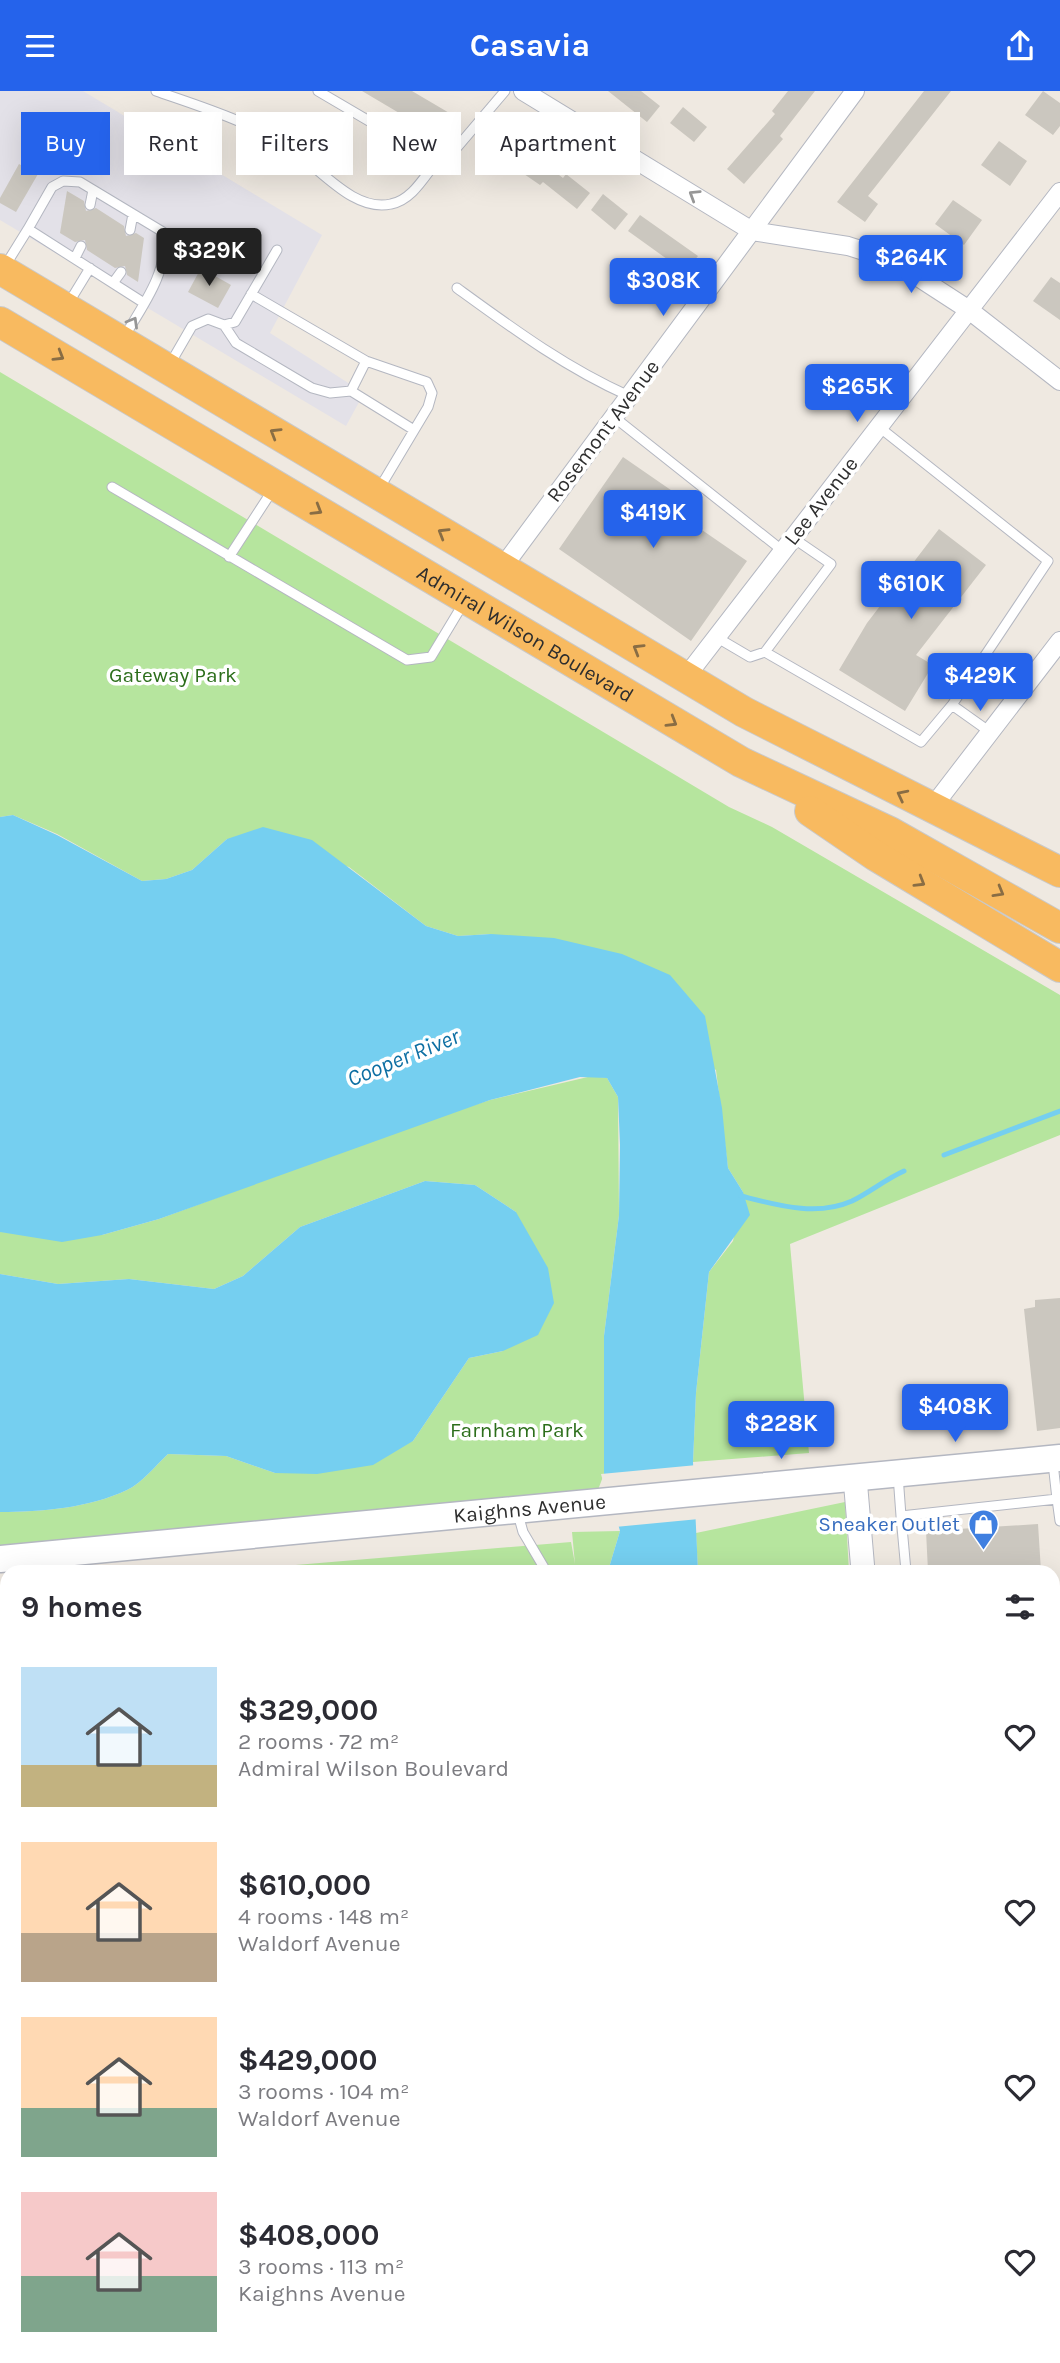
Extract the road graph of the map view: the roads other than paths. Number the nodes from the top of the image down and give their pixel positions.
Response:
1 (156, 91) edge
2 (317, 91) edge
3 (505, 91) edge
4 (523, 91) edge
5 (855, 91) edge
6 (367, 120) edge
7 (461, 143) edge
8 (426, 175) edge
9 (93, 190) junction
10 (1060, 193) edge
11 (90, 205) dead end
12 (133, 214) junction
13 (27, 229) junction
14 (130, 230) dead end
15 (752, 231) junction
16 (81, 246) dead end
17 (277, 250) dead end
18 (75, 258) junction
19 (90, 268) junction
20 (1, 270) edge
21 (121, 271) dead end
22 (113, 283) junction
23 (457, 288) dead end
24 (251, 294) junction
25 (144, 303) junction
26 (65, 308) junction
27 (969, 310) junction
28 (0, 321) edge
29 (224, 325) junction
30 (122, 342) junction
31 (366, 361) junction
32 (167, 369) junction
33 (1060, 381) edge
34 (351, 391) junction
35 (629, 396) junction
36 (614, 417) junction
37 (879, 426) junction
38 (414, 430) junction
39 (276, 486) junction
40 (112, 487) dead end
41 (376, 493) junction
42 (788, 544) junction
43 (229, 557) junction
44 (502, 568) junction
45 (466, 599) junction
46 (716, 637) junction
47 (1060, 641) edge
48 (765, 652) junction
49 (1054, 659) edge
50 (685, 678) junction
51 (951, 705) junction
52 (990, 732) junction
53 (741, 762) junction
54 (931, 809) junction
55 (1006, 847) junction
56 (1060, 872) edge
57 (1060, 894) edge
58 (1060, 928) edge
59 (1060, 967) edge
60 (1056, 1458) edge
61 (898, 1474) junction
62 (855, 1478) junction
63 (1057, 1499) junction
64 (517, 1511) junction
65 (901, 1516) junction
66 (1060, 1521) edge
67 (0, 1559) edge
68 (542, 1565) edge
69 (862, 1565) edge
70 (905, 1565) edge

1 - 8 lane
2 - 6 lane
3 - 7 lane
15 -> 4 street
5 - 15 street, Rosemont Avenue
9 - 11 lane
9 - 12 lane
9 - 13 lane
10 - 27 street, Lee Avenue
12 - 14 lane
12 - 25 lane
13 - 18 lane
13 - 20 lane
15 - 27 street
15 - 35 street, Rosemont Avenue
16 - 18 lane
17 - 24 lane
18 - 19 lane
19 - 22 lane
19 - 26 lane
20 - 26 highway, Admiral Wilson Boulevard
21 - 22 lane
22 - 25 lane
23 - 35 lane
24 - 29 lane
24 - 31 lane
30 -> 25 lane
26 - 30 highway, Admiral Wilson Boulevard
27 - 33 street
27 - 37 street, Lee Avenue
28 -> 39 highway, Admiral Wilson Boulevard
29 - 32 lane
29 - 34 lane
30 - 32 highway, Admiral Wilson Boulevard
31 - 34 lane
31 - 38 lane
41 -> 32 highway, Admiral Wilson Boulevard
34 - 38 lane
35 - 36 street, Rosemont Avenue
36 - 42 lane
36 - 44 street, Rosemont Avenue
37 - 42 street, Lee Avenue
37 - 51 lane
38 - 41 lane
39 - 43 lane
39 -> 45 highway, Admiral Wilson Boulevard
40 - 43 lane
44 -> 41 highway, Admiral Wilson Boulevard
42 - 46 street, Lee Avenue
42 - 48 lane
43 - 45 lane
50 -> 44 highway, Admiral Wilson Boulevard
45 -> 53 highway, Admiral Wilson Boulevard
46 - 48 lane
46 - 50 street, Lee Avenue
47 - 49 street
48 - 51 lane
49 - 52 street
54 -> 50 highway, Admiral Wilson Boulevard
51 - 52 lane
52 - 54 street
53 -> 58 highway, Admiral Wilson Boulevard
53 -> 59 highway
54 - 55 highway, Admiral Wilson Boulevard
55 - 56 highway, Admiral Wilson Boulevard
55 - 57 highway
60 - 61 main road, Kaighns Avenue
60 - 63 lane
61 - 62 main road, Kaighns Avenue
61 - 65 lane
62 - 64 main road, Kaighns Avenue
62 - 69 street
63 - 65 lane
63 - 66 lane
64 - 67 main road, Kaighns Avenue
64 - 68 lane
65 - 70 lane

